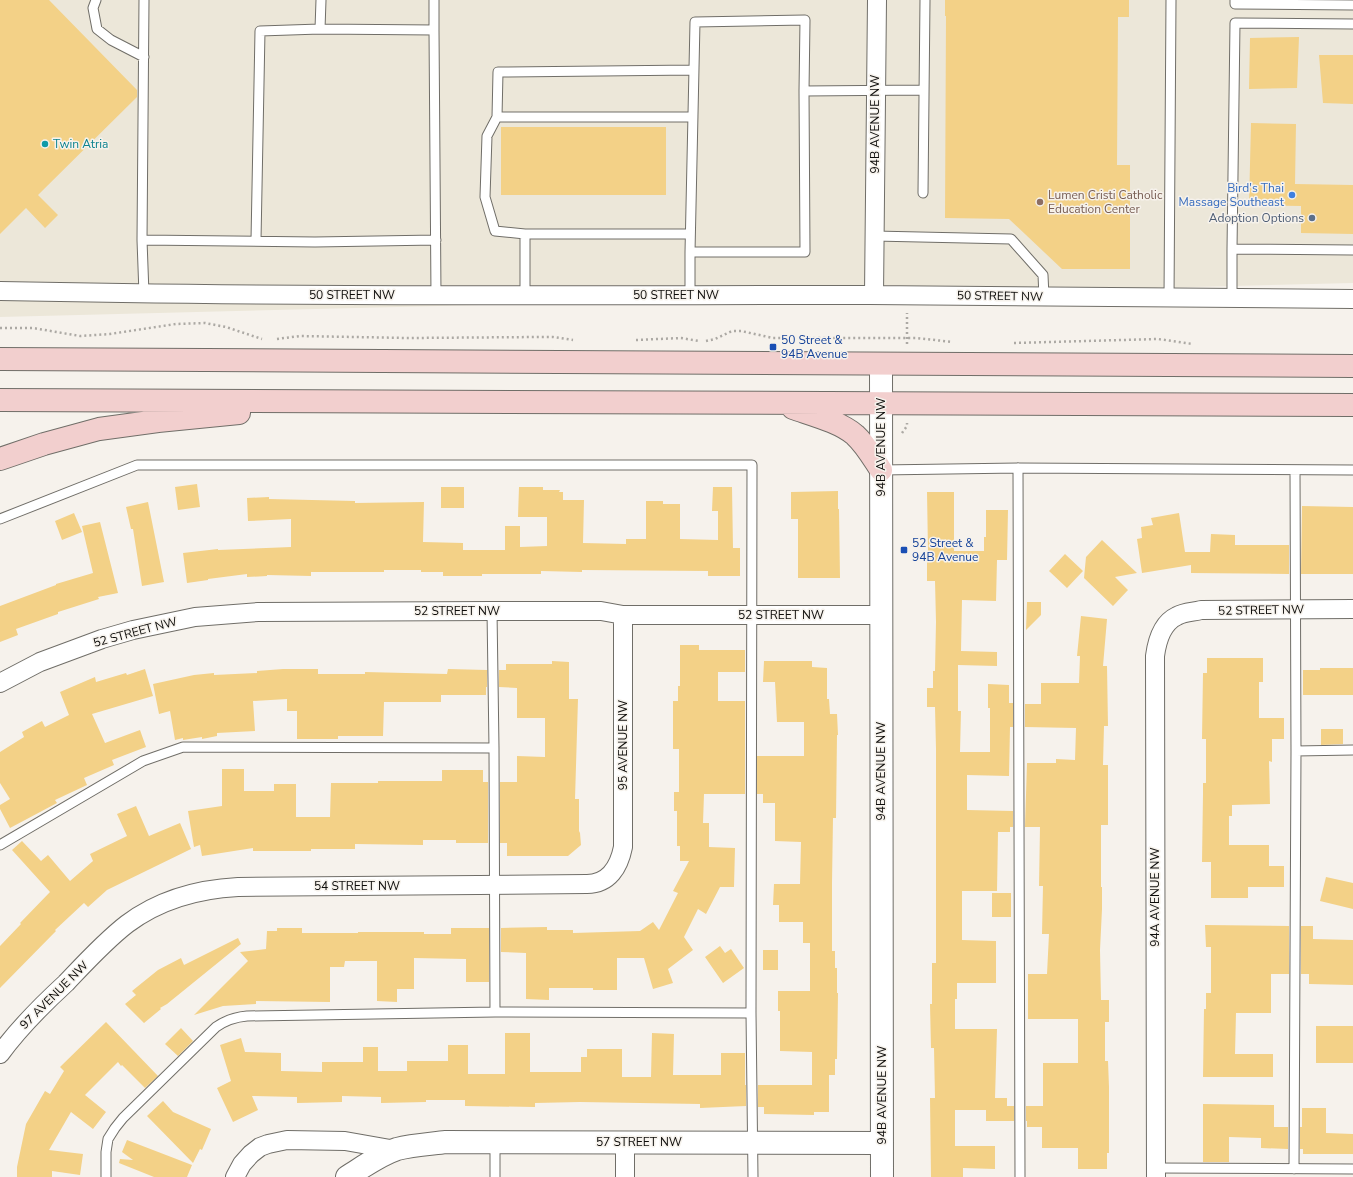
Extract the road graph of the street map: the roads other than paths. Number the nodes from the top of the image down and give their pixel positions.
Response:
1 (96, 0) edge
2 (144, 0) edge
3 (321, 0) edge
4 (434, 0) edge
5 (876, 0) edge
6 (925, 0) edge
7 (1171, 0) edge
8 (1235, 0) edge
9 (1353, 5) edge
10 (1353, 24) edge
11 (320, 29) junction
12 (434, 30) junction
13 (144, 57) junction
14 (694, 70) junction
15 (924, 90) junction
16 (804, 91) junction
17 (876, 91) junction
18 (498, 117) junction
19 (693, 117) junction
20 (923, 193) dead end
21 (525, 234) junction
22 (690, 234) junction
23 (874, 236) junction
24 (142, 240) junction
25 (256, 240) junction
26 (436, 240) junction
27 (1232, 249) junction
28 (1353, 250) edge
29 (690, 252) junction
30 (0, 291) edge
31 (144, 294) junction
32 (525, 295) junction
33 (690, 295) junction
34 (874, 295) junction
35 (436, 296) junction
36 (1044, 297) junction
37 (1169, 299) junction
38 (1232, 299) junction
39 (1353, 299) edge
40 (0, 359) edge
41 (75, 360) junction
42 (881, 364) junction
43 (1353, 366) edge
44 (0, 374) edge
45 (0, 400) edge
46 (365, 401) junction
47 (777, 402) junction
48 (881, 403) junction
49 (1353, 405) edge
50 (0, 459) edge
51 (1018, 468) junction
52 (880, 470) junction
53 (1295, 470) junction
54 (1353, 470) edge
55 (0, 519) edge
56 (1296, 609) junction
57 (1353, 609) edge
58 (492, 611) junction
59 (623, 615) junction
60 (751, 615) junction
61 (880, 615) junction
62 (1170, 620) joint
63 (0, 683) edge
64 (494, 748) junction
65 (1353, 750) edge
66 (1296, 751) junction
67 (0, 845) edge
68 (612, 873) joint
69 (494, 886) junction
70 (111, 938) joint
71 (495, 1012) junction
72 (751, 1013) junction
73 (0, 1054) edge
74 (495, 1142) junction
75 (753, 1142) junction
76 (625, 1143) junction
77 (882, 1143) junction
78 (396, 1150) junction
79 (1294, 1169) junction
80 (1353, 1169) edge
81 (1156, 1172) edge
82 (106, 1177) edge
83 (235, 1177) edge
84 (347, 1177) edge
85 (495, 1177) edge
86 (625, 1177) edge
87 (753, 1177) edge
88 (882, 1177) edge
89 (1020, 1177) edge

1 - 13 lane
2 - 13 lane
3 - 11 lane
4 - 12 lane
5 - 17 street, 94B AVENUE NW
6 - 15 lane
7 - 37 lane
8 - 9 lane
10 - 27 lane
11 - 12 lane
11 - 25 lane
12 - 26 lane
13 - 24 lane
14 - 16 lane
14 - 18 lane
14 - 19 lane
15 - 17 lane
15 - 20 lane
16 - 17 lane
16 - 29 lane
17 - 23 street, 94B AVENUE NW
18 - 19 lane
18 - 21 lane
19 - 22 lane
21 - 22 lane
21 - 32 lane
22 - 29 lane
23 - 34 street, 94B AVENUE NW
23 - 36 lane
24 - 25 lane
24 - 31 lane
25 - 26 lane
26 - 35 lane
27 - 28 lane
27 - 38 lane
29 - 33 lane
30 - 31 street, 50 STREET NW
31 - 35 street, 50 STREET NW
32 - 33 street, 50 STREET NW
32 - 35 street, 50 STREET NW
33 - 34 street, 50 STREET NW
34 - 36 street, 50 STREET NW
36 - 37 street, 50 STREET NW
37 - 38 street, 50 STREET NW
38 - 39 street, 50 STREET NW
40 - 41 main road
41 - 42 main road
41 - 44 main road
42 - 43 main road
42 - 48 street, 94B AVENUE NW
45 - 46 main road
46 - 47 main road
46 - 50 main road
47 - 48 main road
47 - 52 main road
48 - 49 main road
48 - 52 street, 94B AVENUE NW
51 - 52 lane
51 - 53 lane
51 - 89 lane
52 - 61 street, 94B AVENUE NW
53 - 54 lane
53 - 56 lane
55 - 60 lane
56 - 57 street, 52 STREET NW
56 - 62 street, 52 STREET NW
56 - 66 lane
58 - 59 street, 52 STREET NW
58 - 63 street, 52 STREET NW
58 - 64 lane
59 - 60 street, 52 STREET NW
59 - 68 street, 95 AVENUE NW
60 - 61 street, 52 STREET NW
60 - 72 lane
61 - 77 street, 94B AVENUE NW
62 - 81 street, 94A AVENUE NW
64 - 67 lane
64 - 69 lane
65 - 66 lane
66 - 79 lane
68 - 69 street, 54 STREET NW
69 - 70 street, 54 STREET NW
69 - 71 lane
70 - 73 street, 97 AVENUE NW
71 - 72 lane
71 - 82 lane
72 - 75 lane
74 - 76 street, 57 STREET NW
74 - 78 street, 57 STREET NW
74 - 85 lane
75 - 76 street, 57 STREET NW
75 - 77 street, 57 STREET NW
75 - 87 lane
76 - 86 street
77 - 88 street, 94B AVENUE NW
78 - 83 street, 57 STREET NW
78 - 84 street, 57 STREET NW
79 - 80 lane
79 - 81 lane

